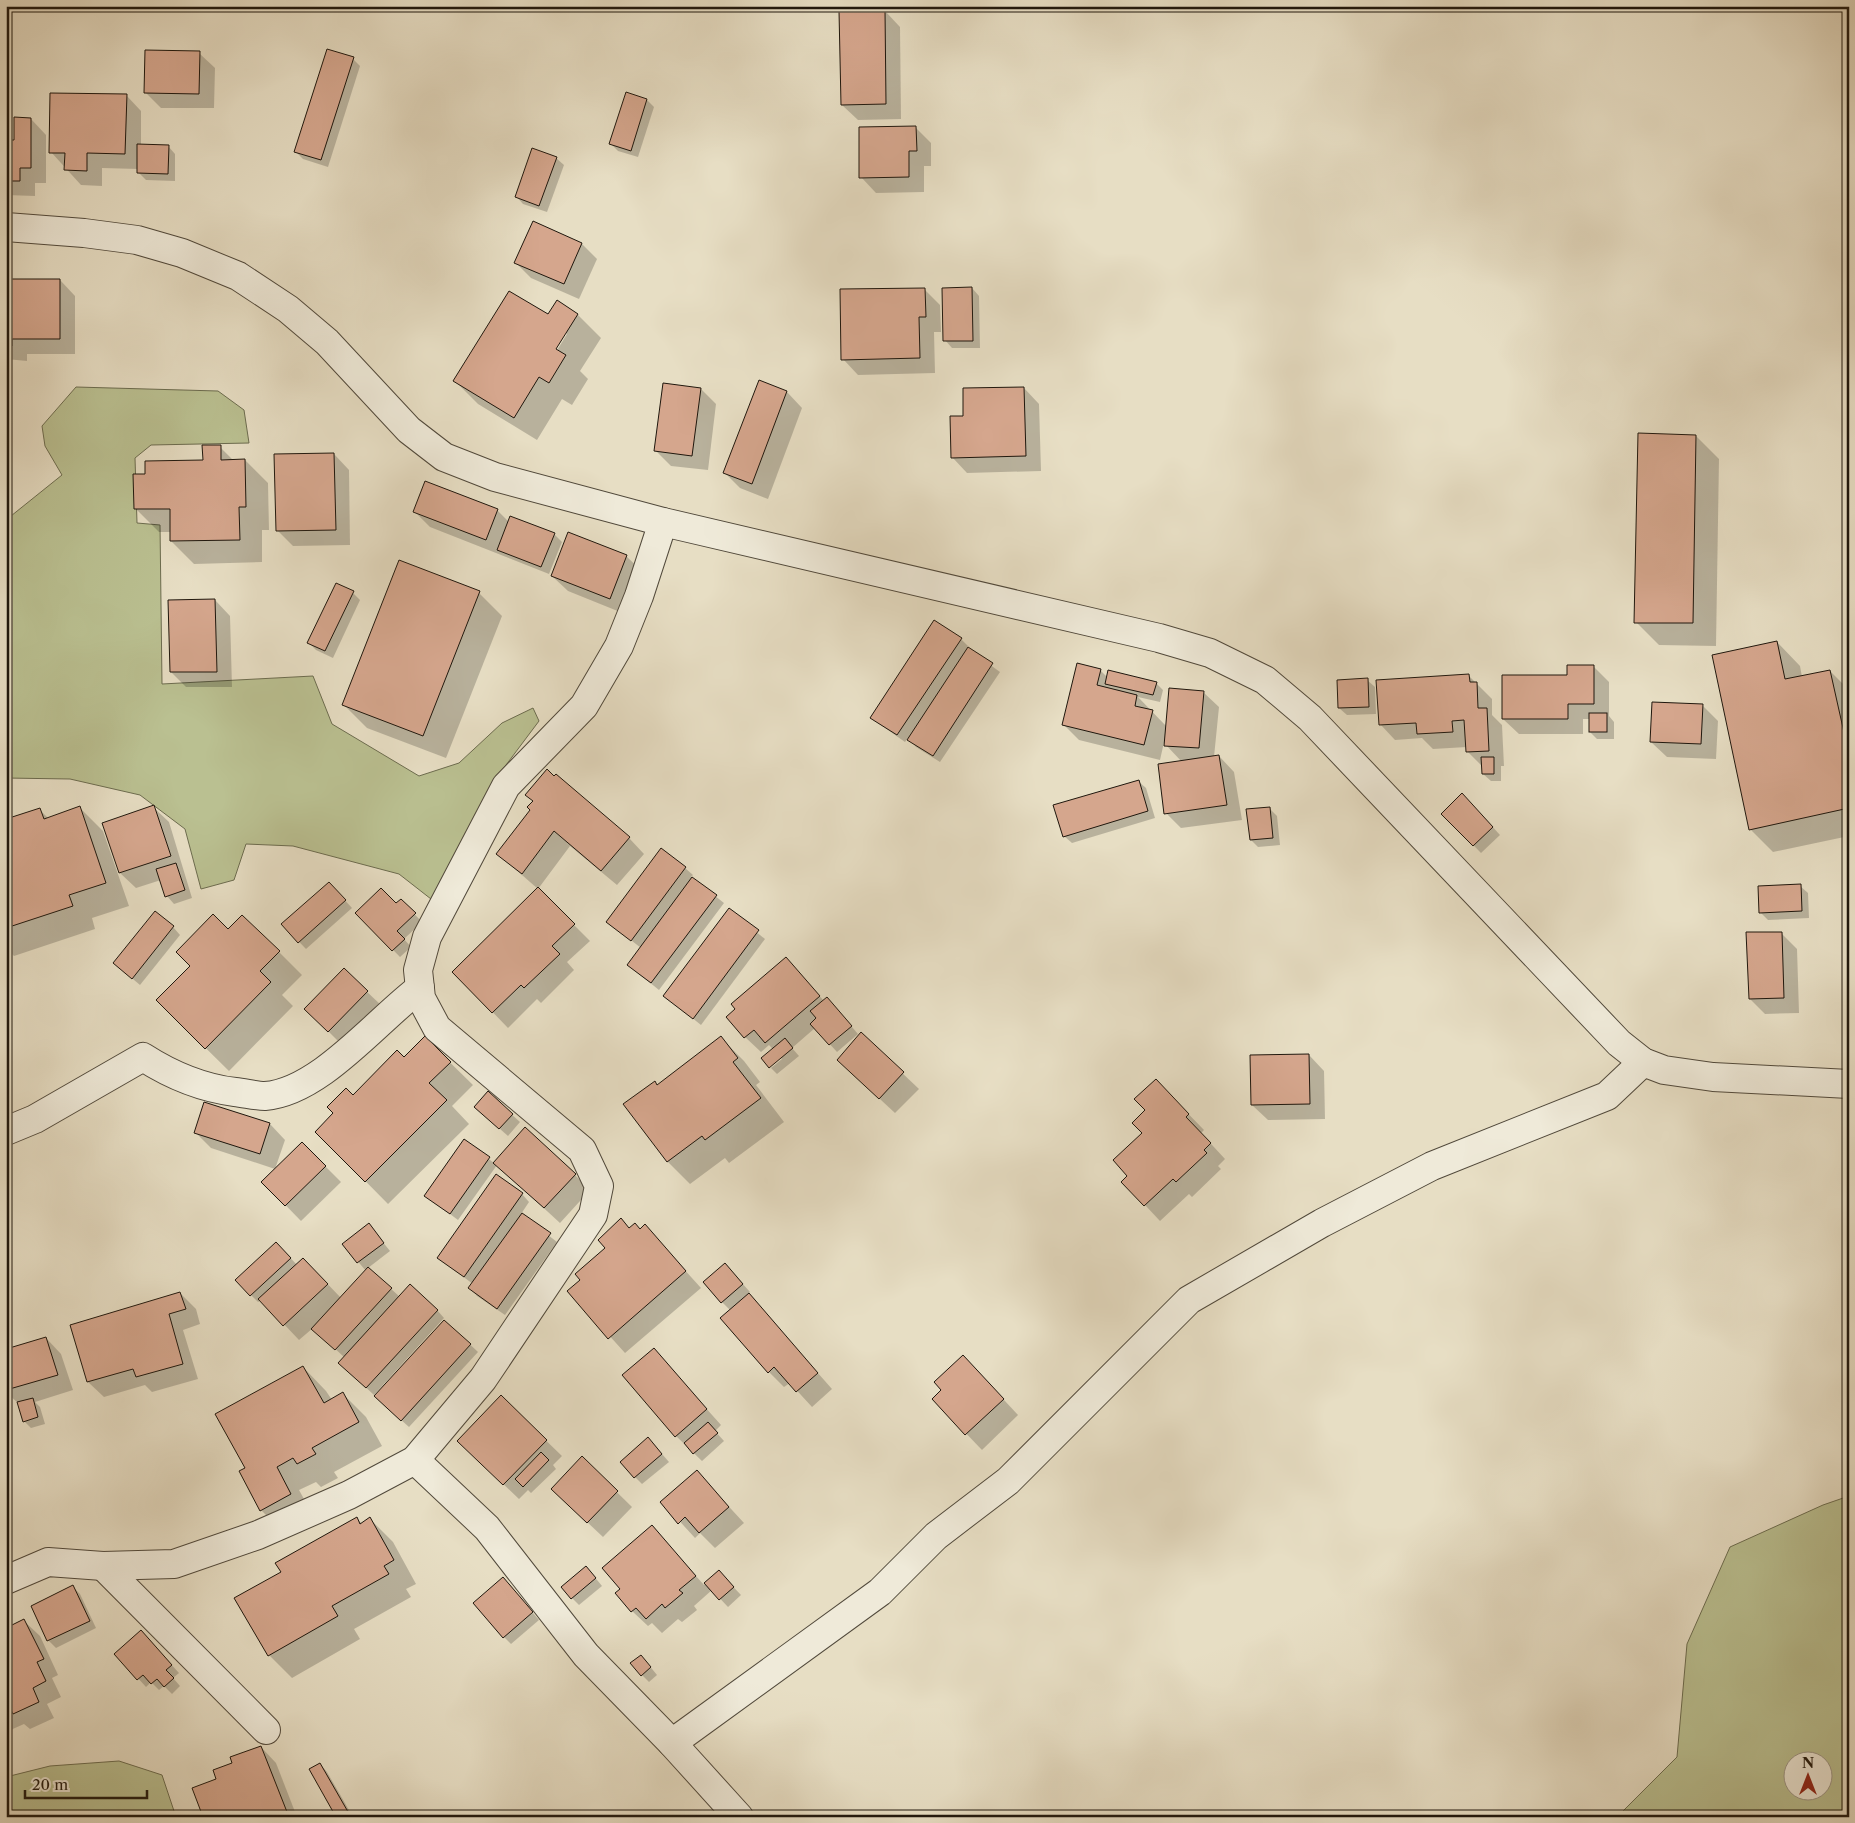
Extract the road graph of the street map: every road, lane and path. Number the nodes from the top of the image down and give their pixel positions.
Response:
1 (6, 227) edge
2 (663, 522) junction
3 (420, 988) junction
4 (1643, 1062) junction
5 (1849, 1084) edge
6 (6, 1131) edge
7 (416, 1460) junction
8 (103, 1566) junction
9 (6, 1580) edge
10 (266, 1730) dead end
11 (672, 1743) junction
12 (739, 1817) edge

1 - 2 street
2 - 3 street
2 - 4 street
3 - 6 street
3 - 7 street
4 - 5 street
4 - 11 street
7 - 8 street
7 - 11 street
8 - 9 street
8 - 10 street
11 - 12 street

